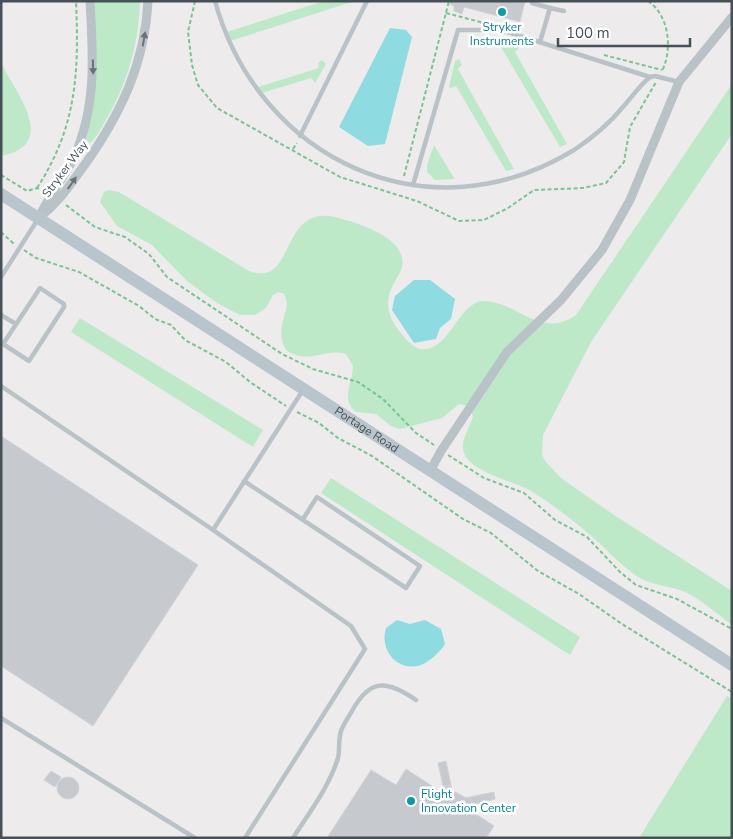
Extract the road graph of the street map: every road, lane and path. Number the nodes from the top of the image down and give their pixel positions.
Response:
1 (76, 1) edge
2 (90, 1) edge
3 (148, 1) edge
4 (215, 1) edge
5 (367, 1) edge
6 (449, 1) edge
7 (532, 3) dead end
8 (550, 8) junction
9 (564, 11) dead end
10 (732, 17) edge
11 (540, 42) junction
12 (650, 77) junction
13 (679, 82) junction
14 (300, 136) junction
15 (297, 143) dead end
16 (293, 149) dead end
17 (1, 175) edge
18 (404, 176) dead end
19 (413, 185) junction
20 (37, 188) junction
21 (401, 188) dead end
22 (1, 194) edge
23 (50, 195) junction
24 (400, 195) dead end
25 (59, 201) junction
26 (39, 218) junction
27 (1, 232) edge
28 (20, 247) junction
29 (1, 277) edge
30 (1, 315) edge
31 (16, 324) junction
32 (1, 386) edge
33 (304, 389) junction
34 (290, 408) junction
35 (441, 451) junction
36 (430, 471) junction
37 (244, 481) junction
38 (303, 519) junction
39 (213, 530) junction
40 (732, 629) edge
41 (732, 666) edge
42 (732, 692) edge
43 (416, 700) dead end
44 (1, 718) edge
45 (195, 838) edge
46 (245, 838) edge
47 (293, 838) edge

1 - 20 path
2 -> 23 street, Stryker Way
25 -> 3 street, Stryker Way
4 - 14 lane
5 - 14 lane
6 - 18 path
7 - 8 lane
8 - 9 lane
8 - 11 lane
10 - 13 street
11 - 12 lane
11 - 19 lane
12 - 13 lane
12 - 19 lane
13 - 35 street
14 - 19 lane
15 - 16 path
17 - 20 path
20 - 23 path
21 - 24 path
22 - 26 main road, Portage Road
23 - 26 street, Stryker Way
25 - 26 street, Stryker Way
25 - 35 path
26 - 28 lane
26 - 33 main road, Portage Road
27 - 28 path
28 - 29 lane
28 - 34 path
30 - 31 lane
31 - 31 lane
32 - 39 lane
33 - 34 lane
33 - 36 main road, Portage Road
34 - 37 lane
34 - 42 path
35 - 36 street
35 - 40 path
36 - 41 main road, Portage Road
37 - 38 lane
37 - 39 lane
38 - 38 lane
39 - 46 lane
43 - 47 lane
44 - 45 lane

